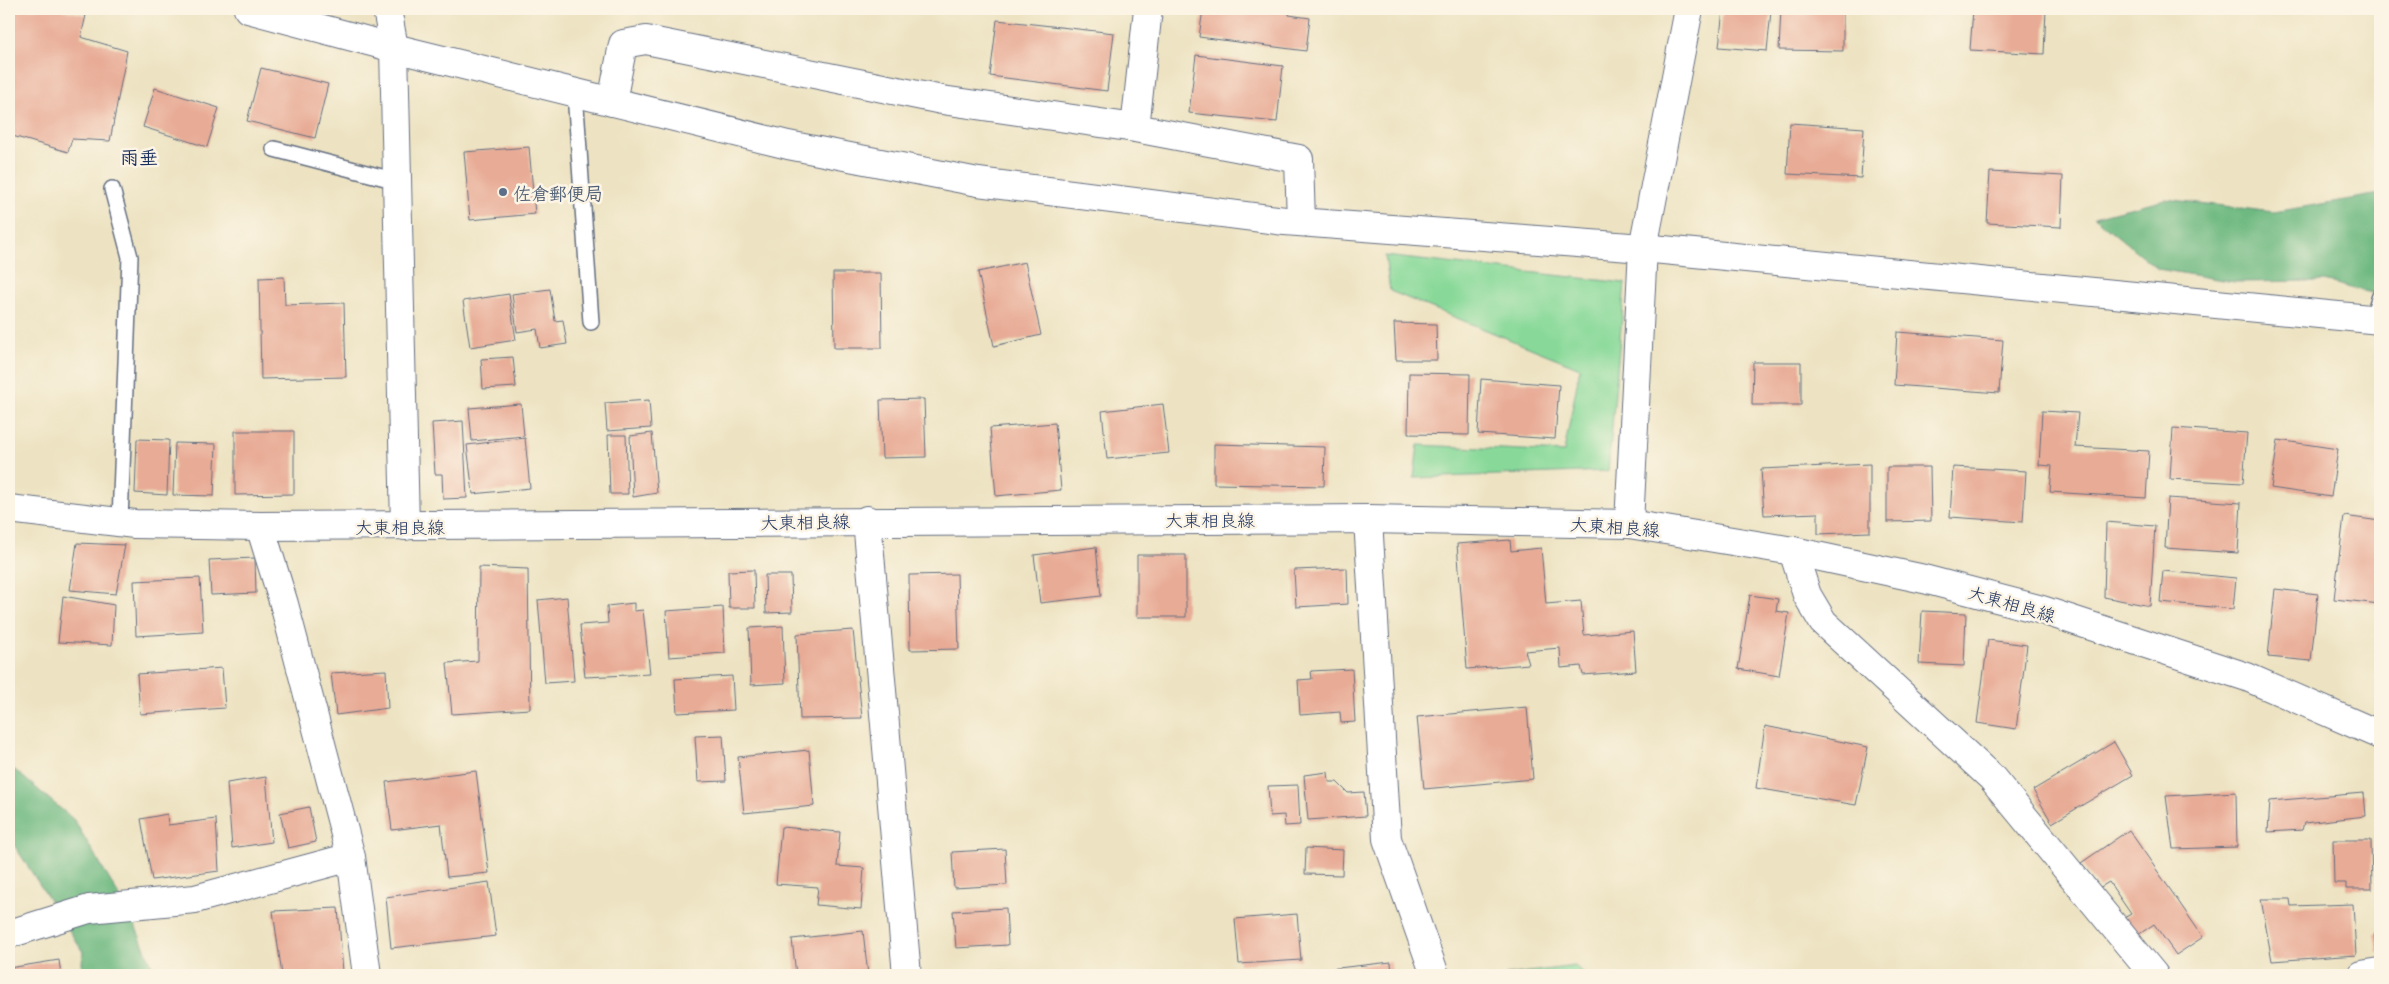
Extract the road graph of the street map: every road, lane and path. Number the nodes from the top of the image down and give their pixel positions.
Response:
1 (248, 9) edge
2 (387, 9) edge
3 (1148, 9) edge
4 (1689, 9) edge
5 (394, 48) junction
6 (575, 93) junction
7 (612, 102) junction
8 (1135, 128) junction
9 (274, 149) dead end
10 (397, 181) junction
11 (112, 188) dead end
12 (1301, 222) junction
13 (1643, 248) junction
14 (2378, 312) edge
15 (591, 322) dead end
16 (9, 509) edge
17 (1368, 519) junction
18 (867, 520) junction
19 (120, 521) junction
20 (1629, 524) junction
21 (260, 526) junction
22 (404, 526) junction
23 (1793, 551) junction
24 (2380, 735) edge
25 (351, 857) junction
26 (9, 934) edge
27 (2380, 972) edge
28 (367, 975) edge
29 (907, 975) edge
30 (1435, 975) edge
31 (2154, 975) edge
32 (2361, 975) edge

1 - 5 street
2 - 5 street
3 - 8 street
4 - 13 street
5 - 6 street
5 - 10 street
6 - 7 street
6 - 15 lane
7 - 8 street
7 - 12 street
8 - 12 street
9 - 10 lane
10 - 22 street
11 - 19 lane
12 - 13 street
13 - 14 street
13 - 20 street
16 - 19 street, 大東相良線
17 - 18 street, 大東相良線
17 - 20 street, 大東相良線
17 - 30 street
18 - 22 street, 大東相良線
18 - 29 street
19 - 21 street, 大東相良線
20 - 23 street, 大東相良線
21 - 22 street, 大東相良線
21 - 25 street
23 - 24 street, 大東相良線
23 - 31 street
25 - 26 street
25 - 28 street
27 - 32 street

